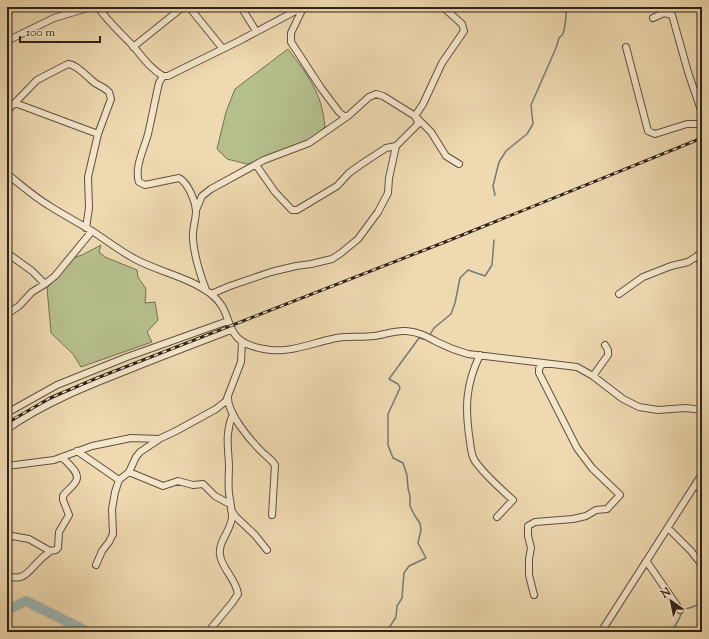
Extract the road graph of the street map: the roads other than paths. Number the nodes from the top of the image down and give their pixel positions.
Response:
1 (91, 7) edge
2 (98, 7) edge
3 (183, 7) edge
4 (189, 7) edge
5 (241, 7) edge
6 (284, 7) edge
7 (304, 7) edge
8 (443, 7) edge
9 (294, 12) junction
10 (653, 18) dead end
11 (256, 32) junction
12 (7, 41) edge
13 (133, 47) junction
14 (626, 47) dead end
15 (223, 49) junction
16 (163, 76) junction
17 (15, 102) junction
18 (7, 111) edge
19 (702, 113) edge
20 (348, 116) junction
21 (416, 116) junction
22 (702, 122) edge
23 (98, 134) junction
24 (396, 146) junction
25 (459, 164) dead end
26 (256, 165) junction
27 (7, 174) edge
28 (196, 211) junction
29 (89, 230) junction
30 (7, 253) edge
31 (700, 254) edge
32 (702, 266) edge
33 (45, 284) junction
34 (208, 292) junction
35 (619, 294) dead end
36 (9, 311) edge
37 (228, 321) junction
38 (231, 330) junction
39 (242, 342) junction
40 (605, 345) dead end
41 (480, 355) junction
42 (542, 364) junction
43 (592, 376) junction
44 (229, 395) junction
45 (702, 410) edge
46 (7, 413) edge
47 (233, 414) junction
48 (7, 429) edge
49 (159, 439) junction
50 (77, 451) junction
51 (62, 457) junction
52 (7, 466) edge
53 (129, 472) junction
54 (702, 474) edge
55 (120, 480) junction
56 (696, 484) junction
57 (702, 492) edge
58 (230, 507) junction
59 (272, 514) dead end
60 (497, 517) dead end
61 (668, 528) junction
62 (7, 533) edge
63 (267, 550) dead end
64 (50, 551) junction
65 (646, 562) junction
66 (96, 565) dead end
67 (702, 565) edge
68 (7, 576) edge
69 (534, 595) dead end
70 (680, 610) dead end
71 (208, 632) edge
72 (601, 632) edge

1 - 12 street
2 - 13 street
3 - 13 street
4 - 15 street
5 - 11 street
6 - 9 street
7 - 9 street
7 - 20 street
8 - 21 street
9 - 11 street
10 - 19 street
11 - 15 street
13 - 16 street
14 - 22 street
15 - 16 street
16 - 28 street
17 - 18 street
17 - 23 street
17 - 23 street
20 - 21 street
20 - 26 street
21 - 24 street
21 - 25 street
23 - 29 street
24 - 26 street
24 - 34 street
26 - 28 street
27 - 29 street
28 - 34 street
29 - 33 street
29 - 34 street
30 - 33 street
31 - 32 street
31 - 35 street
33 - 36 street
34 - 37 street
37 - 38 street
37 - 46 street
38 - 39 street
38 - 48 street
39 - 41 street
39 - 44 street
40 - 43 street
41 - 42 street
41 - 60 street
42 - 43 street
42 - 69 street
43 - 45 street
44 - 47 street
44 - 49 street
47 - 58 street
47 - 59 street
49 - 50 street
49 - 53 street
50 - 51 street
50 - 55 street
51 - 52 street
51 - 64 street
53 - 55 street
53 - 58 street
54 - 56 street
55 - 66 street
56 - 57 street
56 - 61 street
58 - 63 street
58 - 71 street
61 - 65 street
61 - 67 street
62 - 64 street
64 - 68 street
65 - 70 street
65 - 72 street

